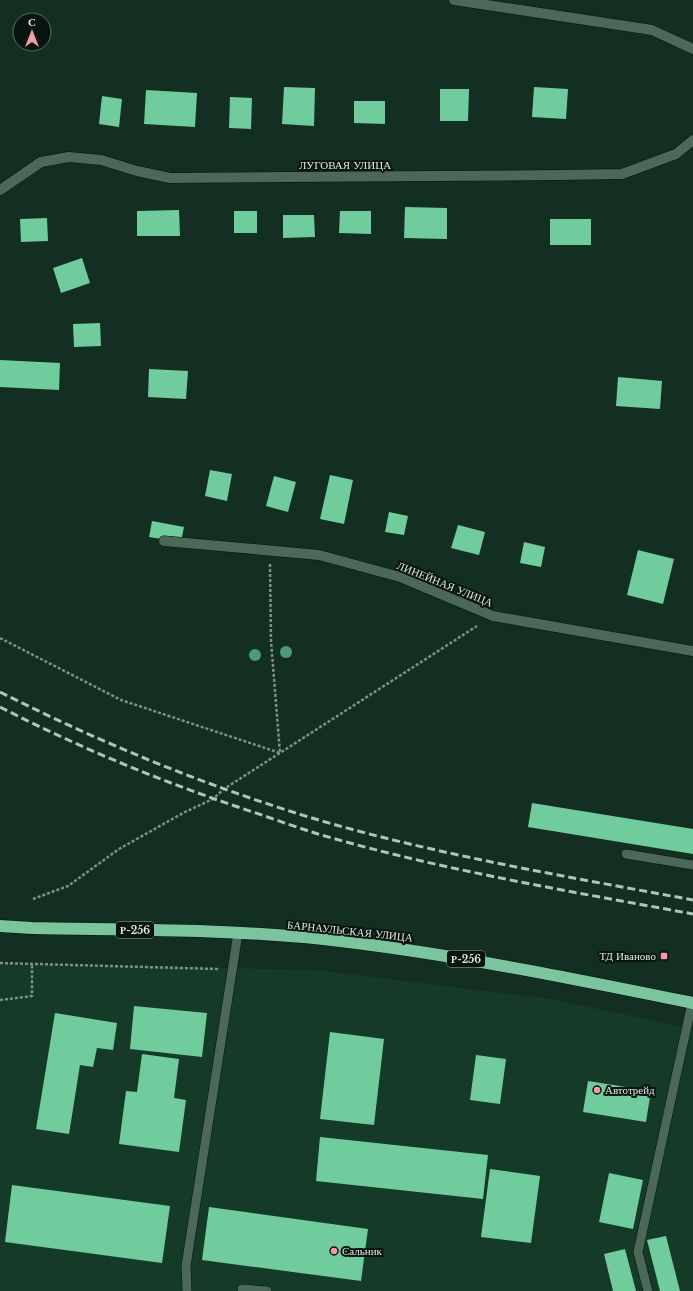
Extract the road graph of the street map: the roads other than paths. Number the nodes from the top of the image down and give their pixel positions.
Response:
1 (454, 0) edge
2 (693, 49) edge
3 (693, 140) edge
4 (0, 190) edge
5 (164, 541) dead end
6 (693, 651) edge
7 (626, 854) dead end
8 (693, 865) edge
9 (0, 926) edge
10 (238, 933) junction
11 (692, 1003) edge
12 (242, 1289) dead end
13 (186, 1291) edge
14 (267, 1291) edge
15 (648, 1291) edge

1 - 2 street
3 - 4 street, ЛУГОВАЯ УЛИЦА
5 - 6 street, ЛИНЕЙНАЯ УЛИЦА
7 - 8 lane
9 - 10 highway, БАРНАУЛЬСКАЯ УЛИЦА / Р-256
10 - 11 highway, БАРНАУЛЬСКАЯ УЛИЦА / Р-256
10 - 13 lane
11 - 15 lane
12 - 14 lane

